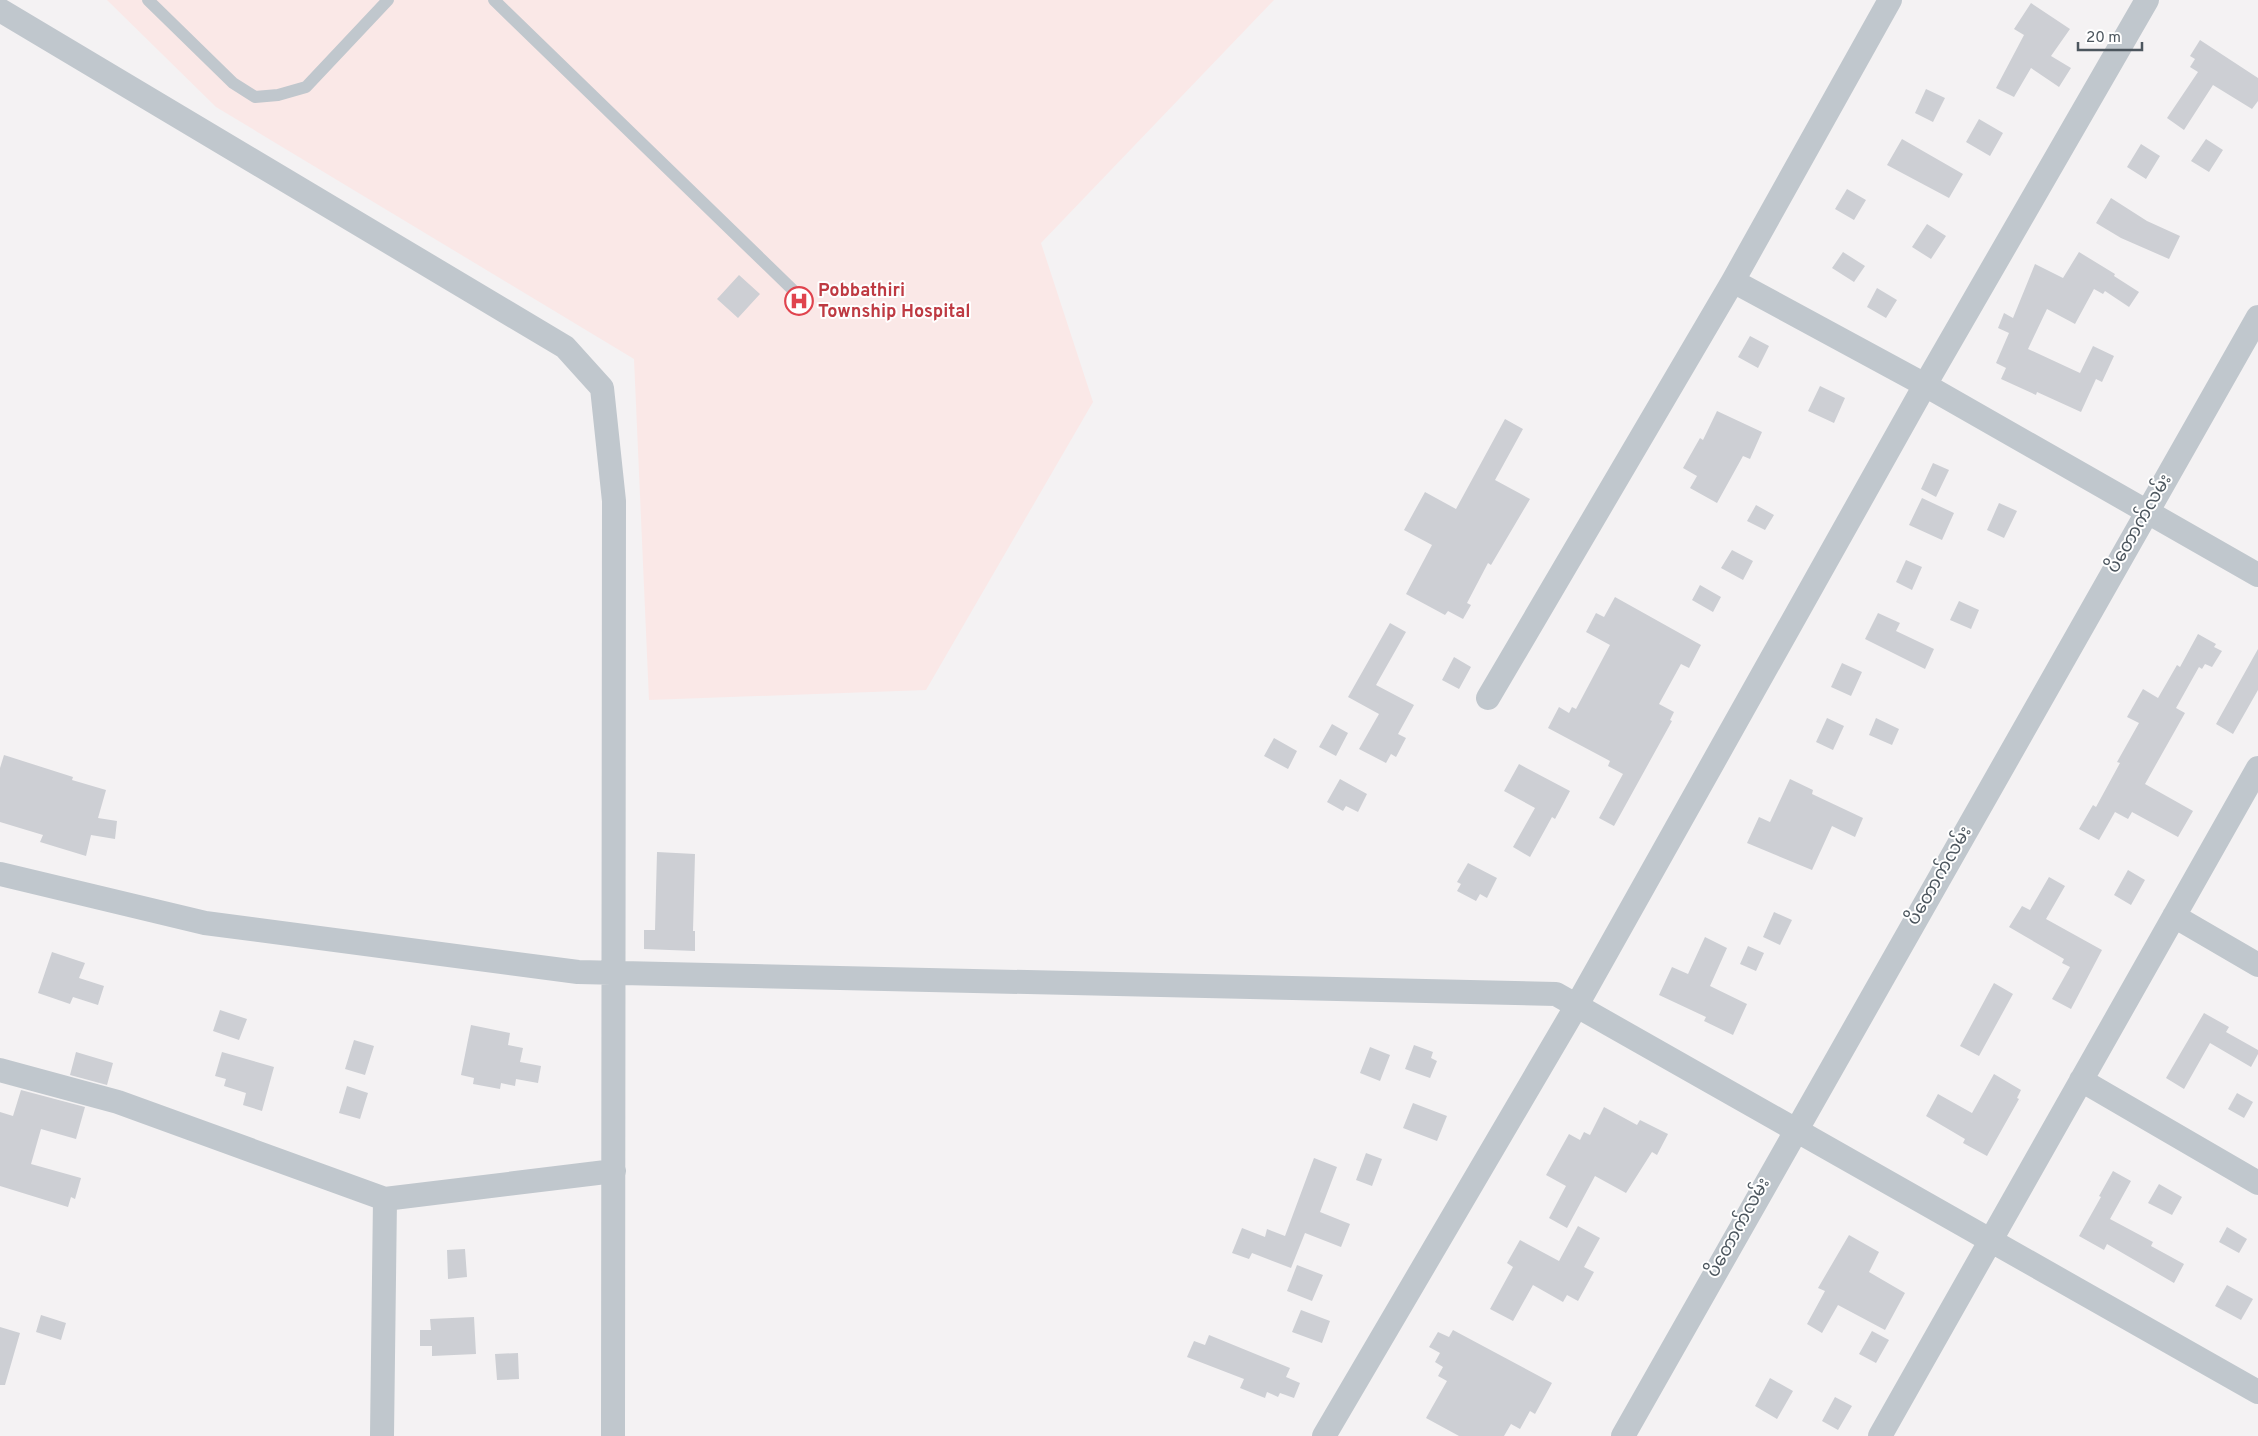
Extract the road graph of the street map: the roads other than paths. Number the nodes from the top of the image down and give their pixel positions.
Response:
1 (148, 0) edge
2 (388, 0) edge
3 (494, 0) edge
4 (1890, 0) edge
5 (2146, 0) edge
6 (0, 10) edge
7 (1733, 282) junction
8 (796, 293) dead end
9 (2258, 317) edge
10 (1925, 385) junction
11 (2148, 510) junction
12 (2258, 575) edge
13 (1488, 698) dead end
14 (2258, 768) edge
15 (0, 875) edge
16 (2174, 916) junction
17 (2258, 965) edge
18 (614, 973) junction
19 (1577, 1005) junction
20 (0, 1070) edge
21 (2081, 1080) junction
22 (1795, 1129) junction
23 (614, 1170) junction
24 (2258, 1183) edge
25 (385, 1199) junction
26 (1990, 1240) junction
27 (2258, 1392) edge
28 (382, 1436) edge
29 (613, 1436) edge
30 (1324, 1436) edge
31 (1622, 1436) edge
32 (1880, 1436) edge

1 - 2 lane
3 - 8 lane
4 - 7 street
5 - 10 street
6 - 18 street
7 - 10 street
7 - 13 street
9 - 11 street, ပိတောက်လမ်း
10 - 11 street
10 - 19 street
11 - 12 street
11 - 22 street, ပိတောက်လမ်း
14 - 16 street
15 - 18 street
16 - 17 street
16 - 21 street
18 - 19 street
18 - 23 street
19 - 22 street
19 - 30 street
20 - 25 street
21 - 24 street
21 - 26 street
22 - 26 street
22 - 31 street, ပိတောက်လမ်း
23 - 25 street
23 - 29 street
25 - 28 street
26 - 27 street
26 - 32 street

